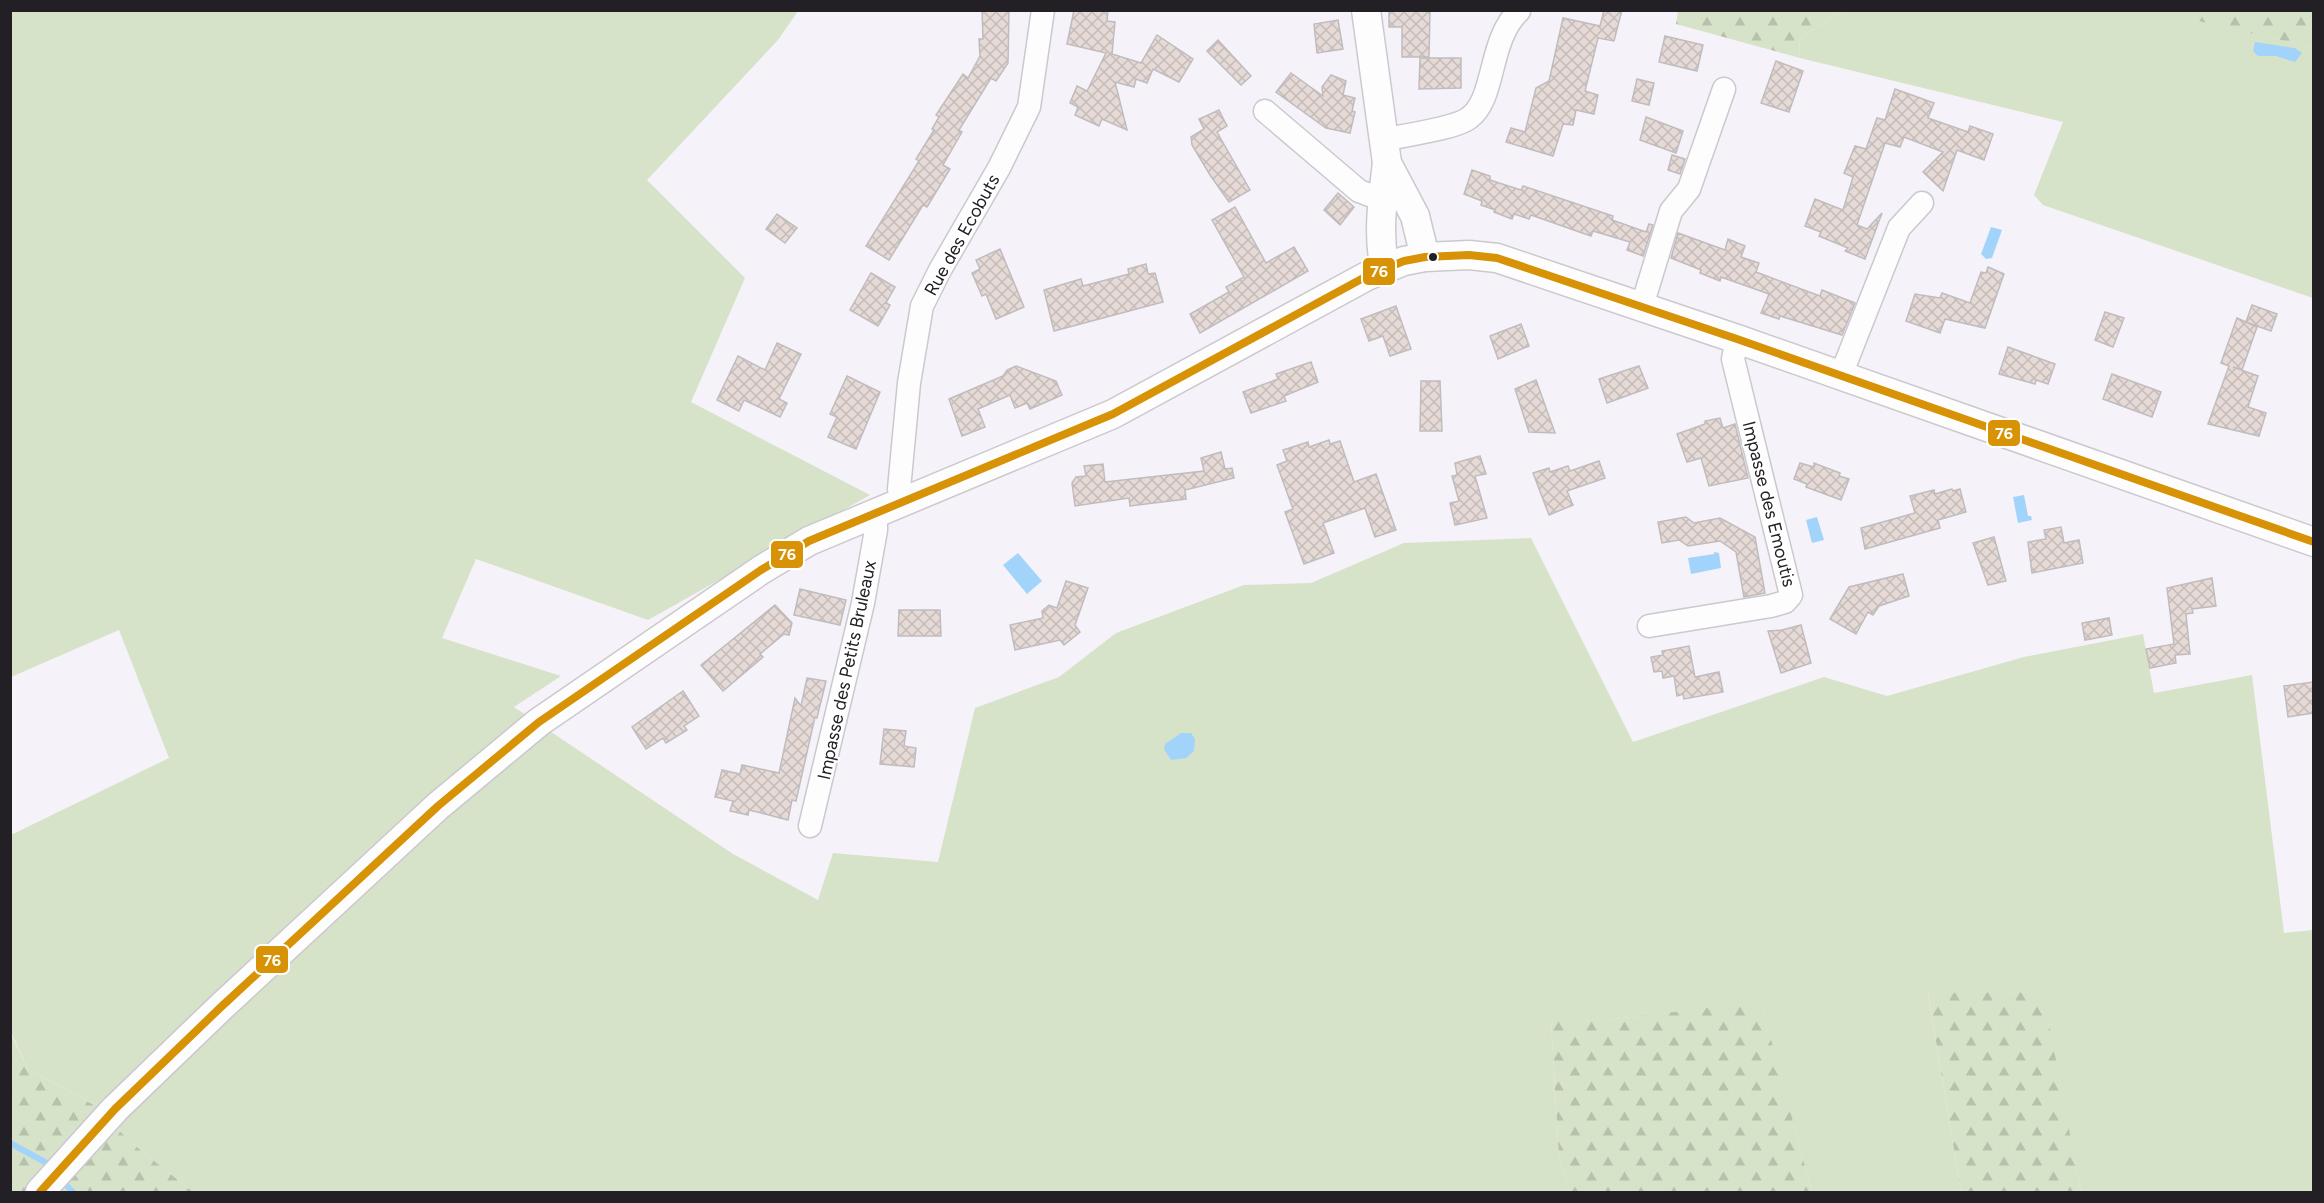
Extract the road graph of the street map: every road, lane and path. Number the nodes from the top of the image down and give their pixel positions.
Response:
1 (1043, 10) edge
2 (1366, 10) edge
3 (1519, 11) edge
4 (1724, 89) dead end
5 (1264, 111) dead end
6 (1386, 151) junction
7 (1383, 200) junction
8 (1922, 203) dead end
9 (1425, 256) junction
10 (1385, 268) junction
11 (1642, 306) junction
12 (1737, 339) junction
13 (1841, 375) junction
14 (905, 500) junction
15 (876, 513) junction
16 (2313, 542) edge
17 (1649, 626) dead end
18 (810, 826) dead end
19 (40, 1192) edge

1 - 14 street, Rue des Ecobuts
2 - 6 street
3 - 6 street
4 - 11 street
5 - 7 street
6 - 7 street
6 - 9 street
7 - 10 street
8 - 13 street
9 - 10 street
9 - 11 street
10 - 14 street
11 - 12 street
12 - 13 street
12 - 17 street, Impasse des Emoutis
13 - 16 street
14 - 15 street
15 - 18 street, Impasse des Petits Bruleaux
15 - 19 street

